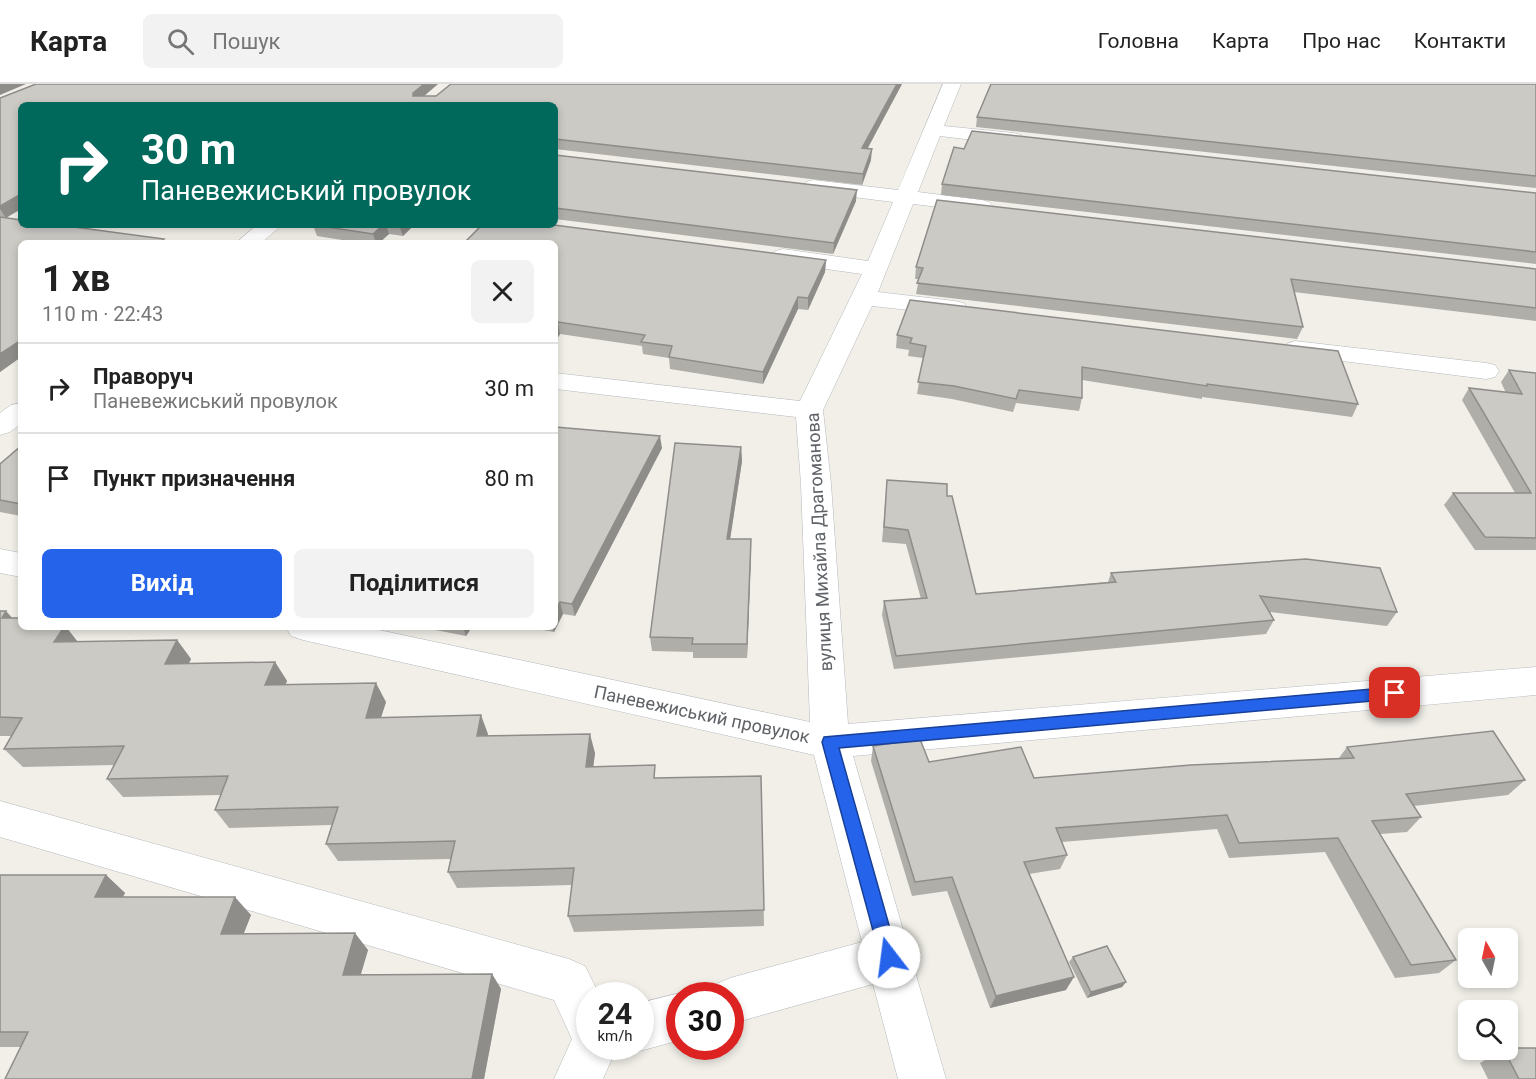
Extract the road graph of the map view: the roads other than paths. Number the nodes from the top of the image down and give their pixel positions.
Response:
1 (952, 84) edge
2 (932, 130) junction
3 (1039, 142) edge
4 (788, 183) edge
5 (905, 197) junction
6 (1000, 208) edge
7 (268, 228) edge
8 (251, 240) edge
9 (760, 254) edge
10 (876, 268) junction
11 (864, 298) junction
12 (982, 311) edge
13 (1275, 346) edge
14 (1486, 371) dead end
15 (558, 381) edge
16 (809, 410) junction
17 (18, 413) edge
18 (0, 426) edge
19 (0, 561) edge
20 (18, 565) edge
21 (317, 630) edge
22 (1536, 681) edge
23 (830, 742) junction
24 (0, 819) edge
25 (889, 957) junction
26 (576, 996) edge
27 (744, 997) edge
28 (587, 1060) edge
29 (578, 1079) edge
30 (922, 1079) edge

1 - 2 street, вулиця Михайла Драгоманова
2 - 3 street
2 - 5 street, вулиця Михайла Драгоманова
4 - 5 street
5 - 6 street
5 - 10 street, вулиця Михайла Драгоманова
7 - 8 street
9 - 10 street
10 - 11 street, вулиця Михайла Драгоманова
11 - 12 street
11 - 16 street, вулиця Михайла Драгоманова
13 - 14 street
15 - 16 street
16 - 23 street, вулиця Михайла Драгоманова
17 - 18 street
19 - 20 street
21 - 23 street, Паневежиський провулок
22 - 23 street, Паневежиський провулок
23 - 25 street, вулиця Михайла Драгоманова
24 - 26 street
25 - 27 street
25 - 30 street, вулиця Михайла Драгоманова
28 - 29 street

